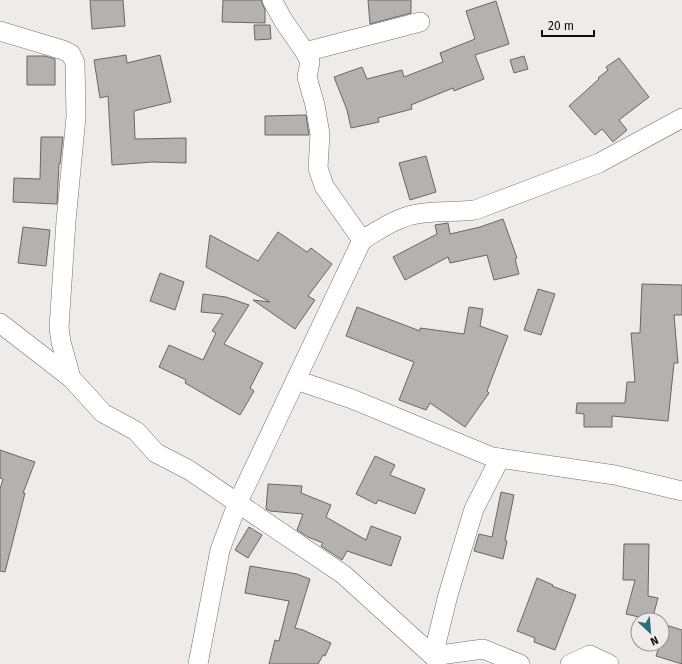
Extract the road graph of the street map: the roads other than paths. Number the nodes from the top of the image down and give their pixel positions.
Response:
1 (272, 0) edge
2 (420, 22) dead end
3 (0, 31) edge
4 (305, 52) junction
5 (682, 118) edge
6 (362, 240) junction
7 (0, 323) edge
8 (72, 378) junction
9 (296, 380) junction
10 (500, 458) junction
11 (682, 491) edge
12 (238, 502) junction
13 (433, 656) junction
14 (198, 664) edge
15 (520, 664) edge
16 (570, 664) edge
17 (609, 664) edge

1 - 4 street
2 - 4 street
3 - 8 street
4 - 6 street
5 - 6 street
6 - 9 street
7 - 8 street
8 - 12 street
9 - 10 street
9 - 12 street
10 - 11 street
10 - 13 street
12 - 13 street
12 - 14 street
13 - 15 street
16 - 17 street

